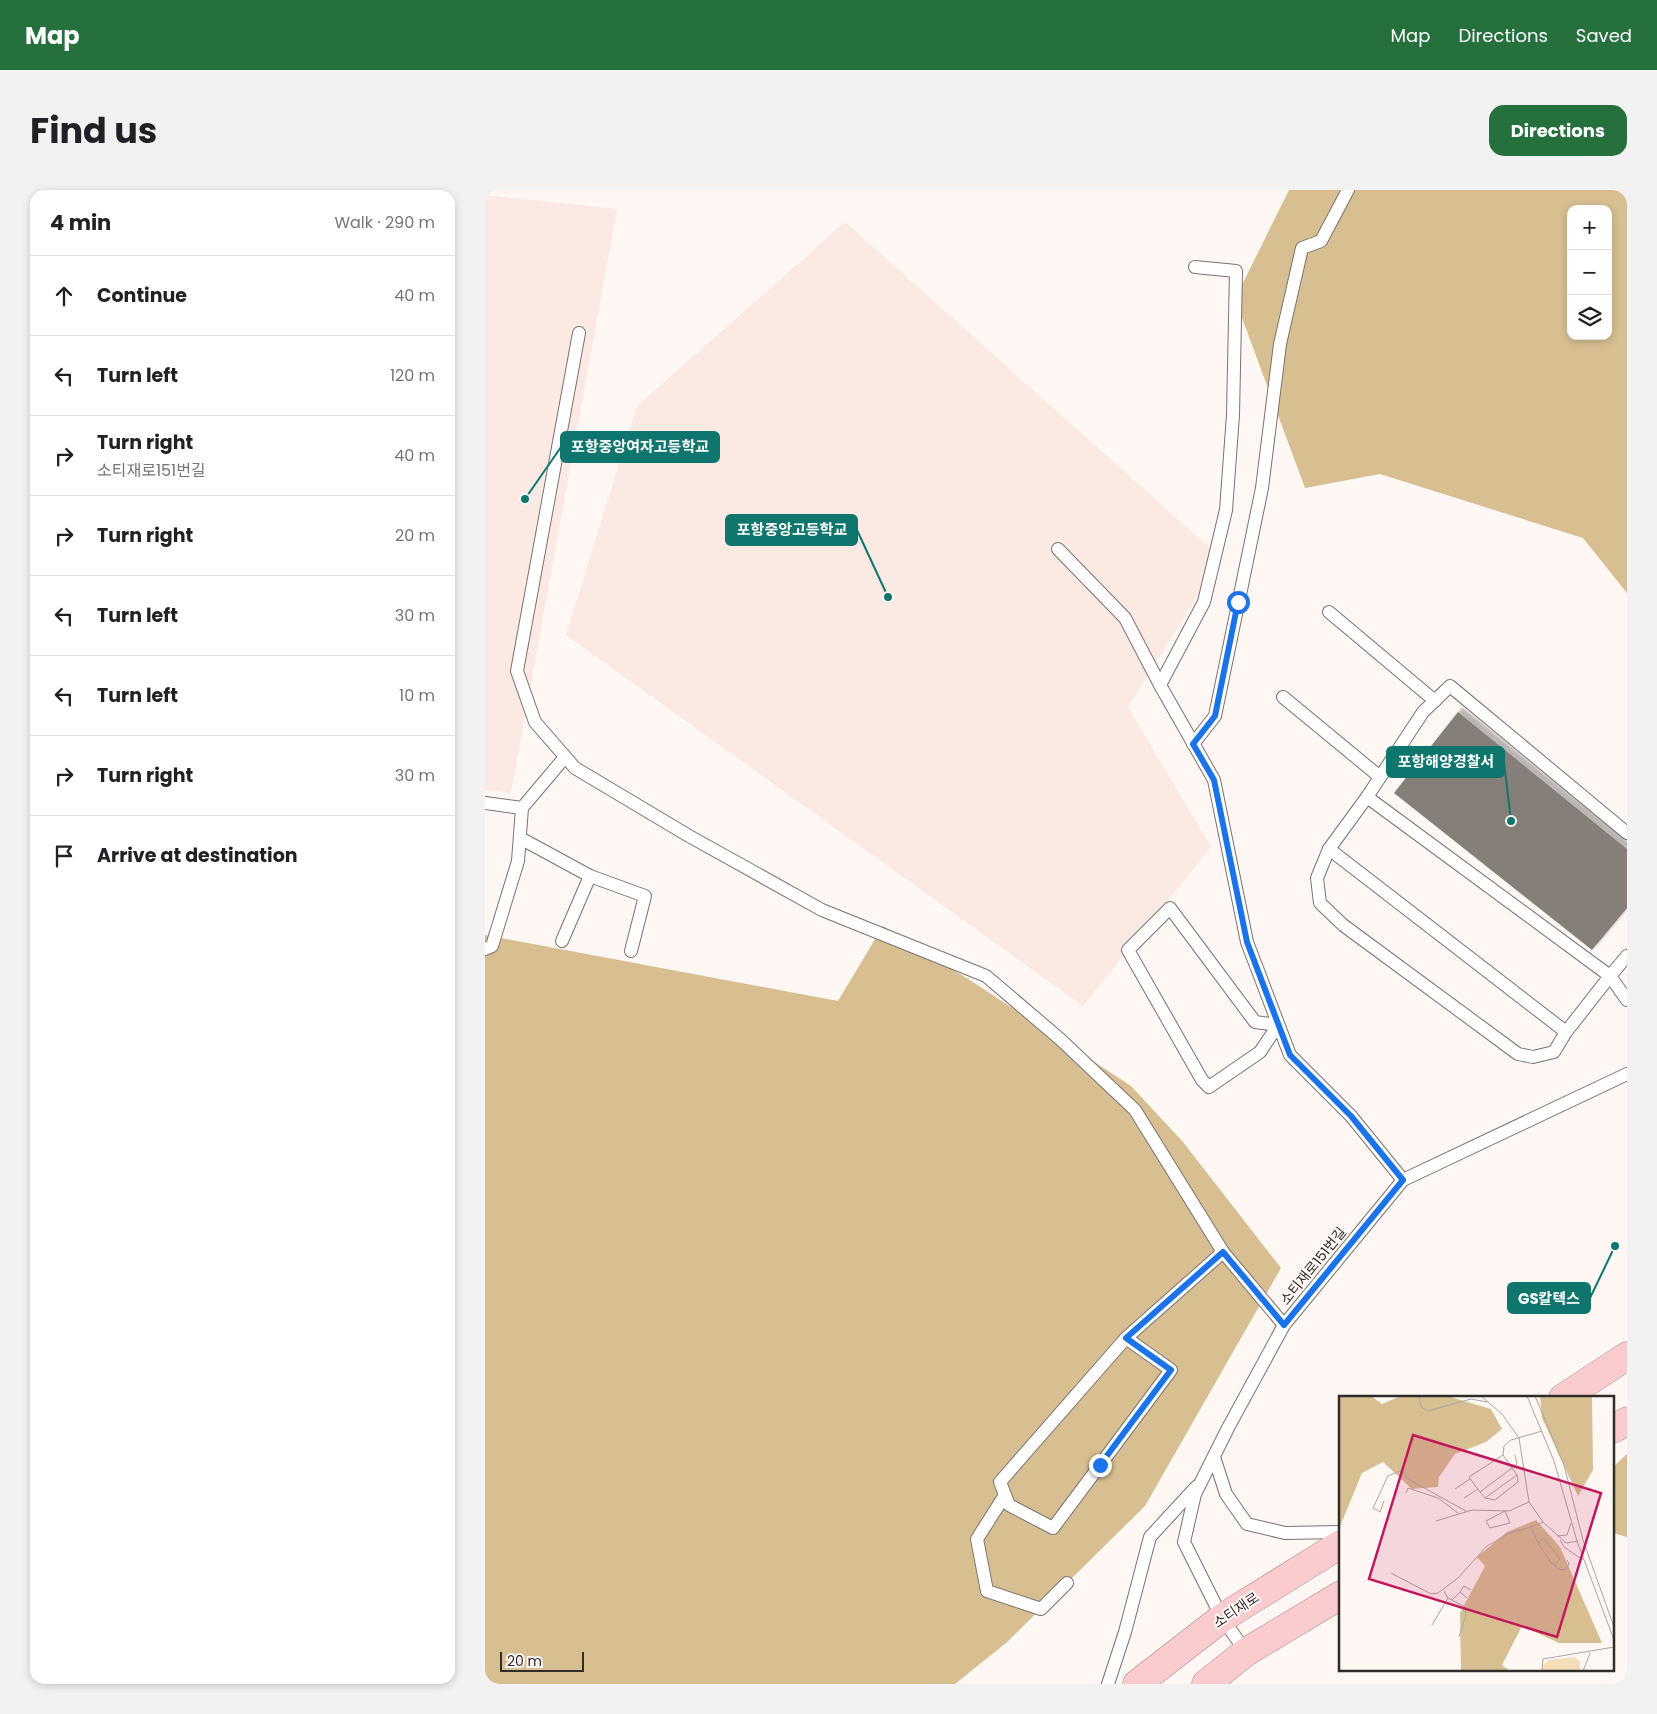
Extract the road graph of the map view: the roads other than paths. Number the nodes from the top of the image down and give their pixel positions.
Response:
1 (1348, 190) edge
2 (1195, 267) dead end
3 (579, 333) dead end
4 (1058, 549) dead end
5 (1329, 612) dead end
6 (1160, 686) junction
7 (1283, 697) dead end
8 (1435, 701) junction
9 (1193, 744) junction
10 (565, 757) junction
11 (1380, 777) junction
12 (1367, 797) junction
13 (485, 803) edge
14 (522, 808) junction
15 (1627, 833) edge
16 (520, 838) junction
17 (1329, 849) junction
18 (590, 876) junction
19 (562, 941) dead end
20 (485, 949) edge
21 (631, 951) dead end
22 (1627, 956) edge
23 (1610, 976) junction
24 (1627, 1000) edge
25 (1278, 1025) junction
26 (1566, 1032) junction
27 (1627, 1074) edge
28 (1403, 1180) junction
29 (1223, 1252) junction
30 (1284, 1325) junction
31 (1126, 1338) junction
32 (1627, 1356) edge
33 (1566, 1396) edge
34 (1627, 1420) edge
35 (1615, 1428) edge
36 (1214, 1457) junction
37 (1203, 1480) junction
38 (1005, 1495) junction
39 (1339, 1532) edge
40 (1339, 1545) edge
41 (1067, 1583) dead end
42 (1339, 1595) edge
43 (1223, 1618) junction
44 (1246, 1652) junction
45 (1108, 1684) edge
46 (1137, 1684) edge
47 (1206, 1684) edge

1 - 9 lane
2 - 6 lane
3 - 10 lane
4 - 6 lane
5 - 8 lane
6 - 9 lane
7 - 11 lane
8 - 11 lane
8 - 15 lane
9 - 25 lane
10 - 14 lane
10 - 29 lane
11 - 12 lane
12 - 17 lane
12 - 23 lane
13 - 14 lane
14 - 16 lane
16 - 18 lane
16 - 20 lane
17 - 26 lane
17 - 26 lane
18 - 19 lane
18 - 21 lane
22 - 23 lane
23 - 24 lane
23 - 26 lane
25 - 25 lane
25 - 28 lane
27 - 28 lane, 소티재로151번길
28 - 30 lane, 소티재로151번길
29 - 30 lane
29 - 31 lane
30 - 36 lane, 소티재로151번길
31 - 38 lane
31 - 38 lane
32 - 33 main road
34 - 35 main road
36 - 37 lane, 소티재로151번길
36 - 39 lane
37 - 43 lane, 소티재로151번길
37 - 45 lane
38 - 41 lane
40 - 43 main road, 소티재로
42 - 44 main road
43 - 44 lane, 소티재로151번길
43 - 46 main road, 소티재로
44 - 47 main road

